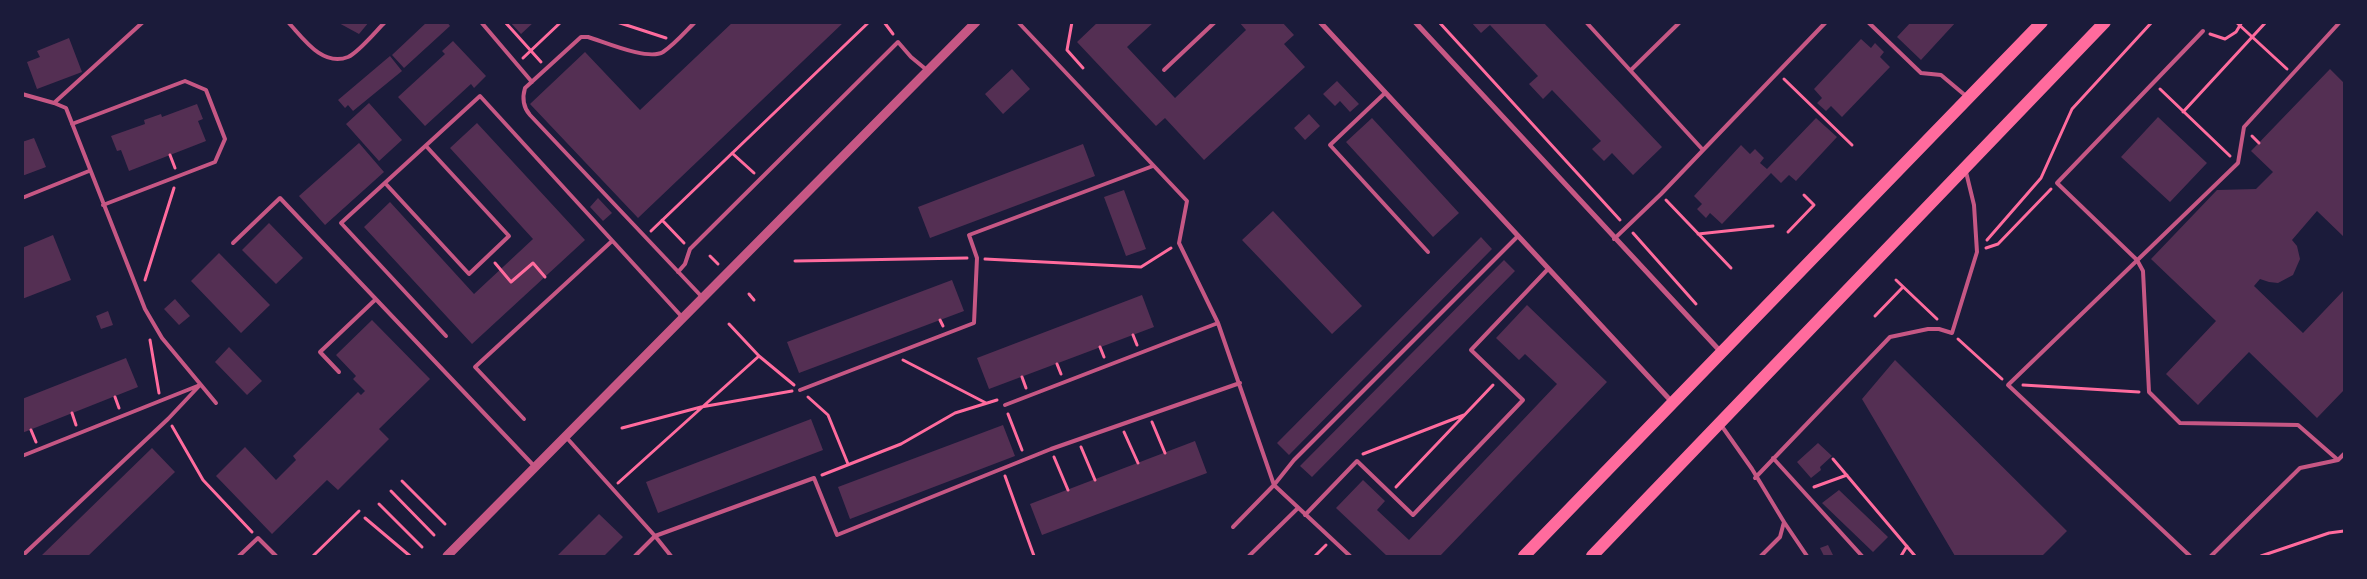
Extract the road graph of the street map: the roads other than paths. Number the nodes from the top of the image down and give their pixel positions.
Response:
1 (143, 22) edge
2 (288, 22) edge
3 (385, 22) edge
4 (481, 22) edge
5 (695, 22) edge
6 (976, 22) edge
7 (1018, 22) edge
8 (1215, 22) edge
9 (1320, 22) edge
10 (1414, 22) edge
11 (1586, 22) edge
12 (1680, 22) edge
13 (1826, 22) edge
14 (1868, 22) edge
15 (2042, 22) edge
16 (2105, 22) edge
17 (2340, 22) edge
18 (2203, 32) road end
19 (1164, 70) dead end
20 (1631, 70) junction
21 (928, 71) junction
22 (532, 82) junction
23 (22, 94) edge
24 (1385, 94) junction
25 (1968, 97) junction
26 (54, 102) junction
27 (72, 124) junction
28 (426, 146) junction
29 (1703, 150) junction
30 (1153, 166) junction
31 (1964, 168) junction
32 (89, 171) junction
33 (385, 183) junction
34 (22, 198) edge
35 (102, 205) junction
36 (1518, 236) junction
37 (1614, 239) junction
38 (612, 241) junction
39 (233, 243) dead end
40 (1428, 252) dead end
41 (2137, 260) junction
42 (1548, 269) junction
43 (678, 272) junction
44 (703, 298) junction
45 (376, 299) junction
46 (683, 318) junction
47 (1218, 323) junction
48 (446, 336) dead end
49 (1721, 352) junction
50 (339, 372) dead end
51 (1240, 383) junction
52 (200, 385) junction
53 (800, 390) road end
54 (1672, 402) junction
55 (216, 403) dead end
56 (1005, 405) road end
57 (524, 419) dead end
58 (1720, 423) junction
59 (566, 437) junction
60 (2344, 454) edge
61 (22, 456) edge
62 (1773, 458) junction
63 (2338, 460) junction
64 (535, 467) junction
65 (1755, 478) junction
66 (1274, 485) junction
67 (1298, 508) junction
68 (1306, 515) junction
69 (1784, 522) junction
70 (1233, 527) dead end
71 (655, 536) junction
72 (22, 556) edge
73 (239, 556) edge
74 (276, 556) edge
75 (447, 556) edge
76 (635, 556) edge
77 (671, 556) edge
78 (1248, 556) edge
79 (1350, 556) edge
80 (1524, 556) edge
81 (1592, 556) edge
82 (1761, 556) edge
83 (1807, 556) edge
84 (1862, 556) edge
85 (2190, 556) edge
86 (2211, 556) edge

1 - 26 lane
2 - 3 lane
4 - 22 lane
5 - 22 lane
6 - 21 street
7 - 30 lane
8 - 19 lane
9 - 24 street
10 - 37 street
11 - 20 lane
12 - 20 lane
13 - 29 lane
14 - 25 lane
15 - 25 main road
16 - 31 main road
17 - 41 lane
18 - 41 lane
20 - 29 lane
21 - 43 lane
21 - 44 street
22 - 43 lane
23 - 26 lane
24 - 36 street
24 - 40 lane
25 - 49 main road
26 - 27 lane
27 - 32 lane
27 - 35 lane
28 - 33 lane
28 - 33 lane
28 - 38 lane
29 - 37 lane
30 - 47 lane
30 - 53 lane
31 - 58 main road
31 - 62 lane
32 - 34 lane
32 - 35 lane
33 - 48 lane
35 - 52 lane
36 - 42 street
36 - 66 lane
37 - 49 street
38 - 46 lane
38 - 57 lane
39 - 45 lane
41 - 63 lane
41 - 85 lane
42 - 54 street
42 - 68 lane
43 - 44 lane
44 - 46 street
45 - 50 lane
45 - 64 lane
46 - 59 street
47 - 51 lane
47 - 56 lane
49 - 54 main road
51 - 66 lane
51 - 71 lane
52 - 55 lane
52 - 61 lane
52 - 72 lane
54 - 80 main road
58 - 65 lane
58 - 81 main road
59 - 64 street
59 - 71 lane
60 - 63 lane
62 - 65 lane
62 - 84 lane
63 - 86 lane
64 - 75 street
65 - 69 lane
66 - 67 lane
66 - 70 lane
67 - 68 lane
67 - 78 lane
68 - 79 lane
69 - 82 lane
69 - 83 lane
71 - 76 lane
71 - 77 lane
73 - 74 lane

